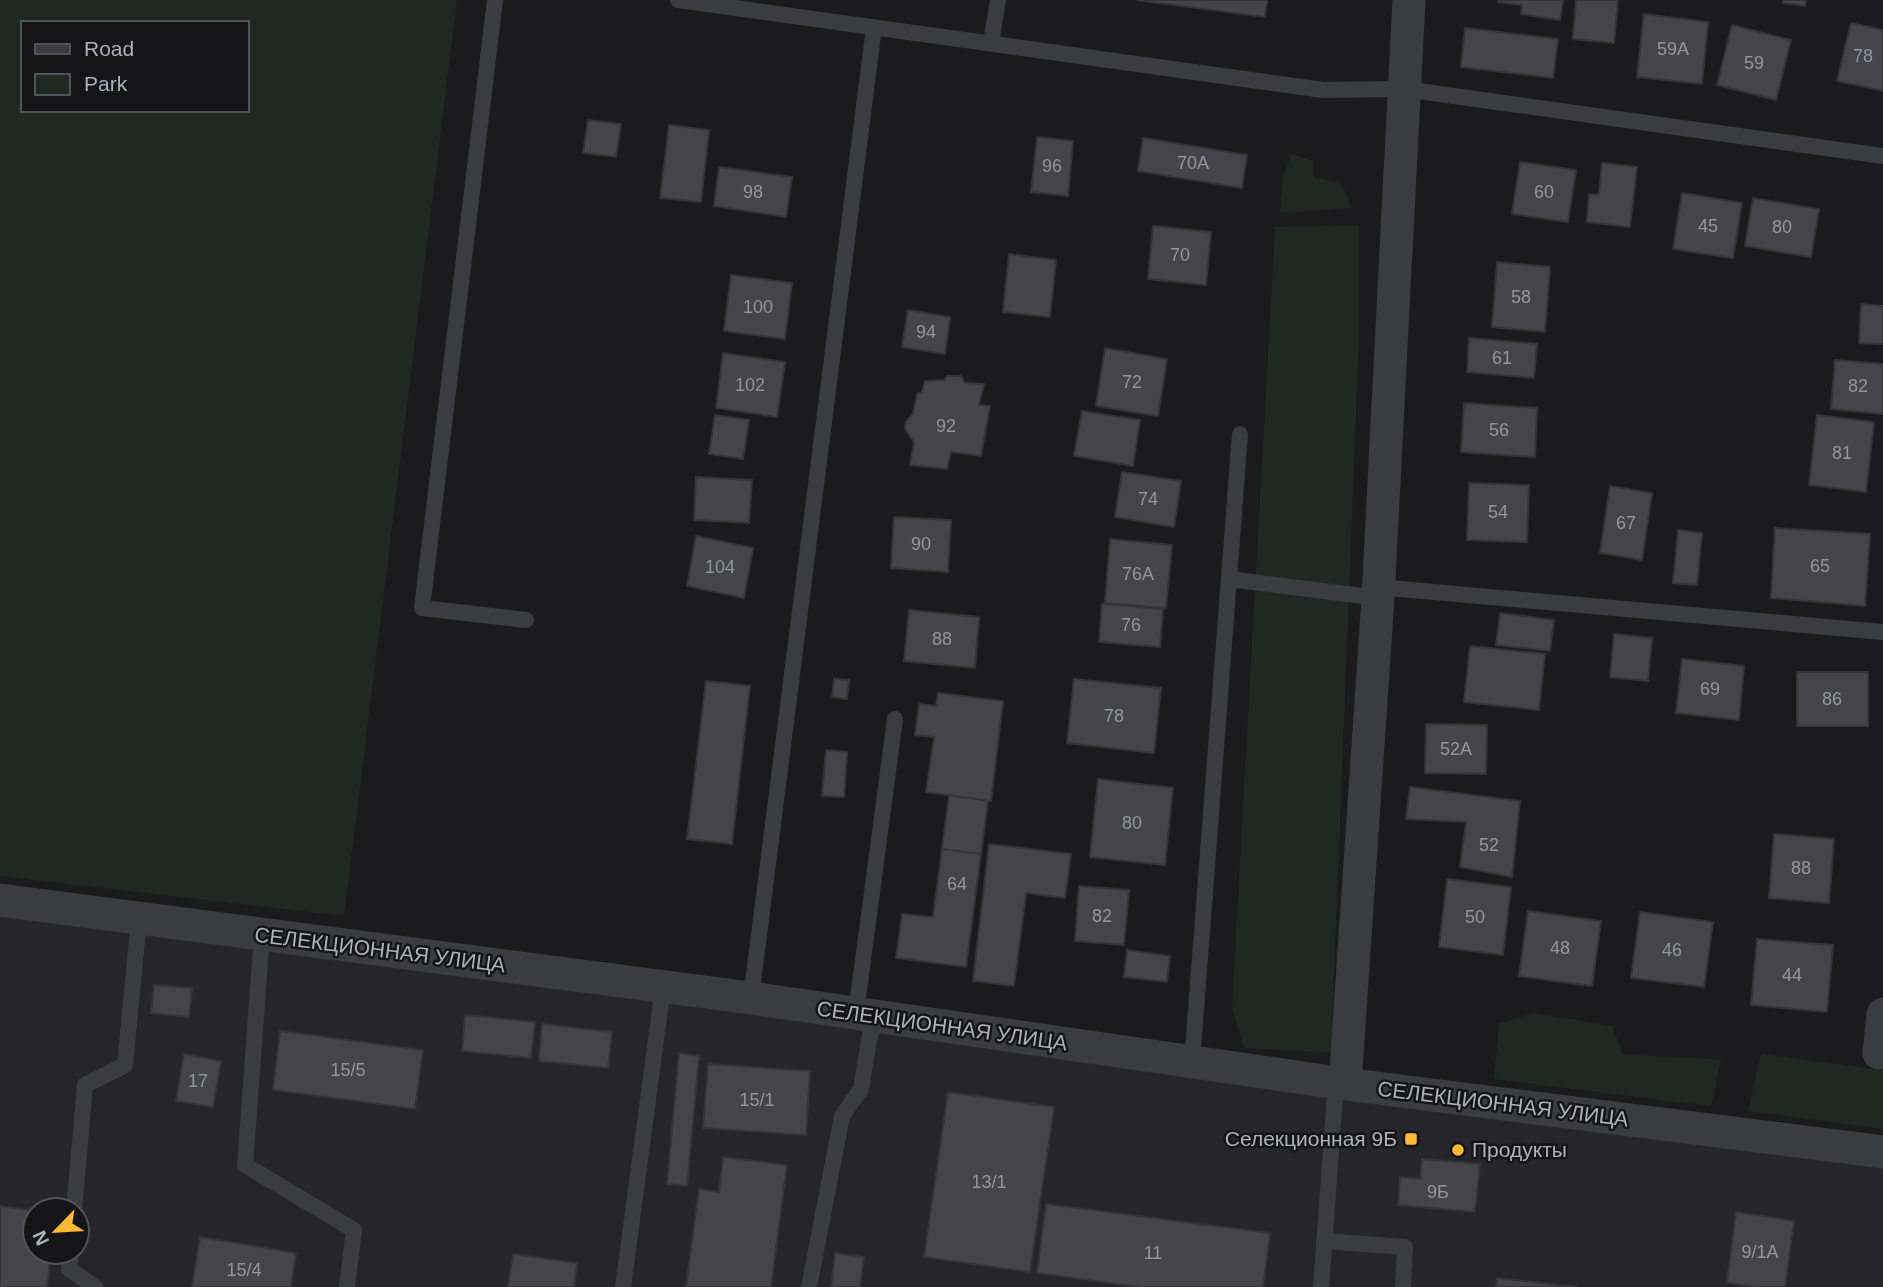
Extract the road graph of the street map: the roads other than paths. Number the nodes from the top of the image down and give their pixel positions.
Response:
1 (495, 0) edge
2 (678, 0) edge
3 (998, 0) edge
4 (1409, 0) edge
5 (874, 27) junction
6 (991, 43) junction
7 (1404, 89) junction
8 (1883, 156) edge
9 (1240, 434) dead end
10 (1229, 579) junction
11 (1378, 592) junction
12 (526, 620) dead end
13 (1883, 632) edge
14 (895, 719) dead end
15 (0, 901) edge
16 (139, 919) junction
17 (262, 935) junction
18 (663, 987) junction
19 (751, 998) junction
20 (865, 1014) junction
21 (1883, 1014) edge
22 (1881, 1053) edge
23 (1192, 1062) junction
24 (1340, 1084) junction
25 (1883, 1152) edge
26 (75, 1196) edge
27 (1324, 1241) junction
28 (69, 1266) edge
29 (95, 1287) edge
30 (347, 1287) edge
31 (623, 1287) edge
32 (809, 1287) edge
33 (1321, 1287) edge
34 (1403, 1287) edge

1 - 12 lane
2 - 5 lane
3 - 6 lane
4 - 7 street
5 - 6 lane
5 - 19 lane
6 - 7 lane
7 - 8 lane
7 - 11 street
9 - 10 lane
10 - 11 lane
10 - 23 lane
11 - 13 lane
11 - 24 street
14 - 20 lane
15 - 16 street, СЕЛЕКЦИОННАЯ УЛИЦА
16 - 17 street, СЕЛЕКЦИОННАЯ УЛИЦА
16 - 26 lane
17 - 18 street, СЕЛЕКЦИОННАЯ УЛИЦА
17 - 30 lane
18 - 19 street, СЕЛЕКЦИОННАЯ УЛИЦА
18 - 31 lane
19 - 20 street, СЕЛЕКЦИОННАЯ УЛИЦА
20 - 23 street, СЕЛЕКЦИОННАЯ УЛИЦА
20 - 32 lane
21 - 22 street
23 - 24 street, СЕЛЕКЦИОННАЯ УЛИЦА
24 - 25 street, СЕЛЕКЦИОННАЯ УЛИЦА
24 - 27 lane
27 - 33 lane
27 - 34 lane
28 - 29 lane

